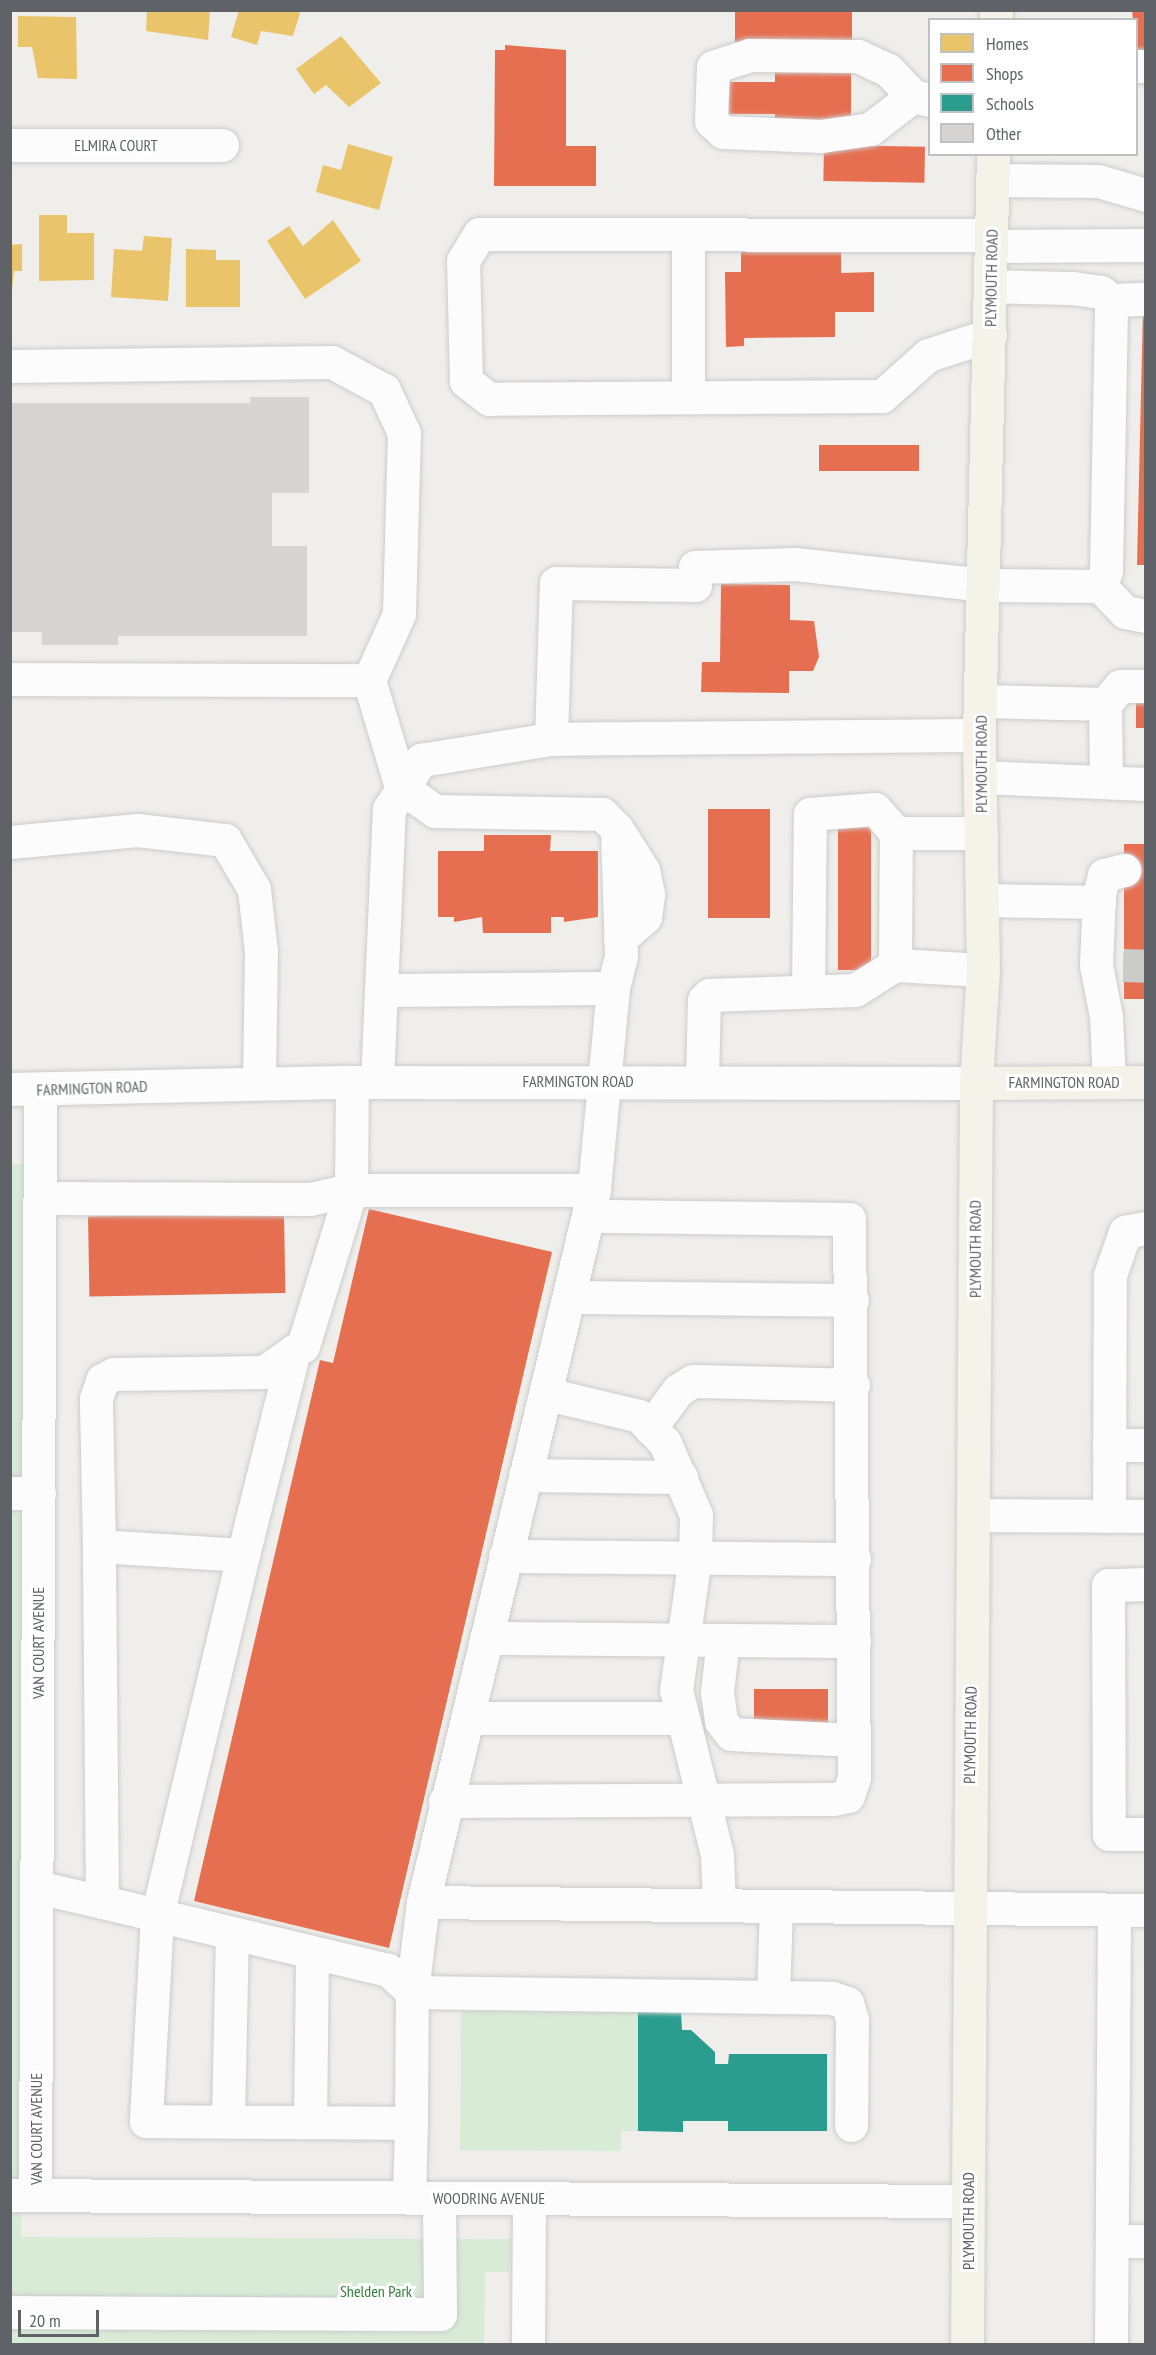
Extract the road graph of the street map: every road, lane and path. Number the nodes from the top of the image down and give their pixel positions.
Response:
1 (921, 98) edge
2 (10, 145) edge
3 (222, 145) dead end
4 (993, 167) edge
5 (1098, 168) edge
6 (1146, 195) edge
7 (688, 234) junction
8 (991, 241) junction
9 (1146, 245) edge
10 (991, 286) junction
11 (1146, 299) edge
12 (1111, 300) junction
13 (990, 335) junction
14 (10, 366) edge
15 (688, 397) junction
16 (986, 585) junction
17 (1100, 586) junction
18 (1146, 616) edge
19 (10, 679) edge
20 (369, 680) junction
21 (1146, 686) edge
22 (981, 701) junction
23 (1105, 704) junction
24 (980, 735) junction
25 (551, 740) junction
26 (980, 777) junction
27 (1106, 779) junction
28 (1146, 784) edge
29 (401, 787) junction
30 (896, 833) junction
31 (981, 833) junction
32 (10, 842) edge
33 (1124, 870) dead end
34 (982, 900) junction
35 (1099, 902) junction
36 (895, 965) junction
37 (984, 970) junction
38 (613, 988) junction
39 (381, 990) junction
40 (808, 991) junction
41 (606, 1080) junction
42 (702, 1080) junction
43 (364, 1082) junction
44 (1109, 1082) junction
45 (1146, 1082) edge
46 (260, 1083) junction
47 (976, 1083) junction
48 (25, 1090) edge
49 (351, 1190) junction
50 (40, 1198) junction
51 (591, 1203) junction
52 (1146, 1228) edge
53 (570, 1297) junction
54 (852, 1300) junction
55 (294, 1351) junction
56 (853, 1385) junction
57 (547, 1394) junction
58 (650, 1428) junction
59 (1109, 1445) junction
60 (1146, 1445) edge
61 (525, 1475) junction
62 (681, 1477) junction
63 (25, 1493) edge
64 (973, 1515) junction
65 (1109, 1516) junction
66 (1146, 1516) edge
67 (99, 1546) junction
68 (243, 1555) junction
69 (506, 1556) junction
70 (696, 1557) junction
71 (854, 1559) junction
72 (1146, 1584) edge
73 (490, 1638) junction
74 (681, 1640) junction
75 (723, 1640) junction
76 (854, 1641) junction
77 (467, 1718) junction
78 (681, 1718) junction
79 (854, 1740) junction
80 (705, 1800) junction
81 (445, 1801) junction
82 (1146, 1834) edge
83 (37, 1887) junction
84 (102, 1902) junction
85 (423, 1902) junction
86 (719, 1905) junction
87 (776, 1906) junction
88 (968, 1908) junction
89 (1130, 1910) edge
90 (157, 1916) junction
91 (232, 1934) junction
92 (312, 1954) junction
93 (412, 1992) junction
94 (773, 1997) junction
95 (228, 2121) junction
96 (310, 2122) junction
97 (411, 2123) junction
98 (851, 2125) dead end
99 (23, 2195) edge
100 (424, 2198) junction
101 (529, 2198) junction
102 (968, 2201) junction
103 (1112, 2241) junction
104 (1146, 2241) edge
105 (10, 2312) edge
106 (528, 2344) edge
107 (967, 2344) edge
108 (1111, 2344) edge

1 - 1 street
2 - 3 street, ELMIRA COURT
4 - 5 street
4 - 8 main road, PLYMOUTH ROAD
5 - 6 street
7 - 8 street
7 - 15 street
7 - 15 street
8 - 9 street
8 - 10 main road, PLYMOUTH ROAD
10 - 12 street
10 - 13 main road, PLYMOUTH ROAD
11 - 12 street
12 - 17 street
13 - 15 street
13 - 16 main road, PLYMOUTH ROAD
14 - 20 street
16 - 17 street
16 - 22 main road, PLYMOUTH ROAD
16 - 25 street
17 - 18 street
19 - 20 street
20 - 29 street
21 - 23 street
22 - 23 street
22 - 24 main road, PLYMOUTH ROAD
23 - 27 street
24 - 25 street
24 - 26 main road, PLYMOUTH ROAD
25 - 29 street
26 - 27 street
26 - 31 main road, PLYMOUTH ROAD
27 - 28 street
29 - 38 street
29 - 39 street
30 - 31 street
30 - 36 street
30 - 40 street
31 - 34 main road, PLYMOUTH ROAD
32 - 46 street
33 - 35 street
34 - 35 street
34 - 37 main road, PLYMOUTH ROAD
35 - 44 street
36 - 37 street
36 - 40 street
37 - 47 main road, PLYMOUTH ROAD
38 - 39 street
38 - 41 street
39 - 43 street
40 - 42 street
41 - 42 street, FARMINGTON ROAD
41 - 43 street, FARMINGTON ROAD
41 - 51 street
42 - 47 street, FARMINGTON ROAD
43 - 46 street, FARMINGTON ROAD
43 - 49 street
44 - 45 main road, FARMINGTON ROAD
44 - 47 main road, FARMINGTON ROAD
46 - 48 street, FARMINGTON ROAD
47 - 64 main road, PLYMOUTH ROAD
48 - 50 street, VAN COURT AVENUE
49 - 50 street
49 - 51 street
49 - 55 street
50 - 63 street, VAN COURT AVENUE
51 - 53 street
51 - 54 street
52 - 59 street
53 - 54 street
53 - 57 street
54 - 56 street
55 - 67 street
55 - 68 street
56 - 58 street
56 - 71 street
57 - 58 street
57 - 61 street
58 - 62 street
59 - 60 street
59 - 65 street
61 - 62 street
61 - 69 street
62 - 70 street
63 - 83 street, VAN COURT AVENUE
64 - 65 street
64 - 88 main road, PLYMOUTH ROAD
65 - 66 street
67 - 68 street
67 - 84 street
68 - 90 street
69 - 70 street
69 - 73 street
70 - 71 street
70 - 74 street
71 - 76 street
72 - 82 street
73 - 74 street
73 - 77 street
74 - 75 street
74 - 78 street
75 - 76 street
75 - 79 street
76 - 79 street
77 - 78 street
77 - 81 street
78 - 80 street
79 - 80 street
80 - 81 street
80 - 86 street
81 - 85 street
83 - 84 street
83 - 99 street, VAN COURT AVENUE
84 - 90 street
85 - 86 street
85 - 93 street
86 - 87 street
87 - 88 street
87 - 94 street
88 - 89 street
88 - 102 main road, PLYMOUTH ROAD
89 - 103 street
90 - 91 street
90 - 95 street
91 - 92 street
91 - 95 street
92 - 93 street
92 - 96 street
93 - 94 street
93 - 97 street
94 - 98 street
95 - 96 street
96 - 97 street
97 - 100 street
99 - 100 street, WOODRING AVENUE
100 - 101 street, WOODRING AVENUE
100 - 105 street
101 - 102 street, WOODRING AVENUE
101 - 106 street
102 - 107 main road, PLYMOUTH ROAD
103 - 104 street
103 - 108 street

